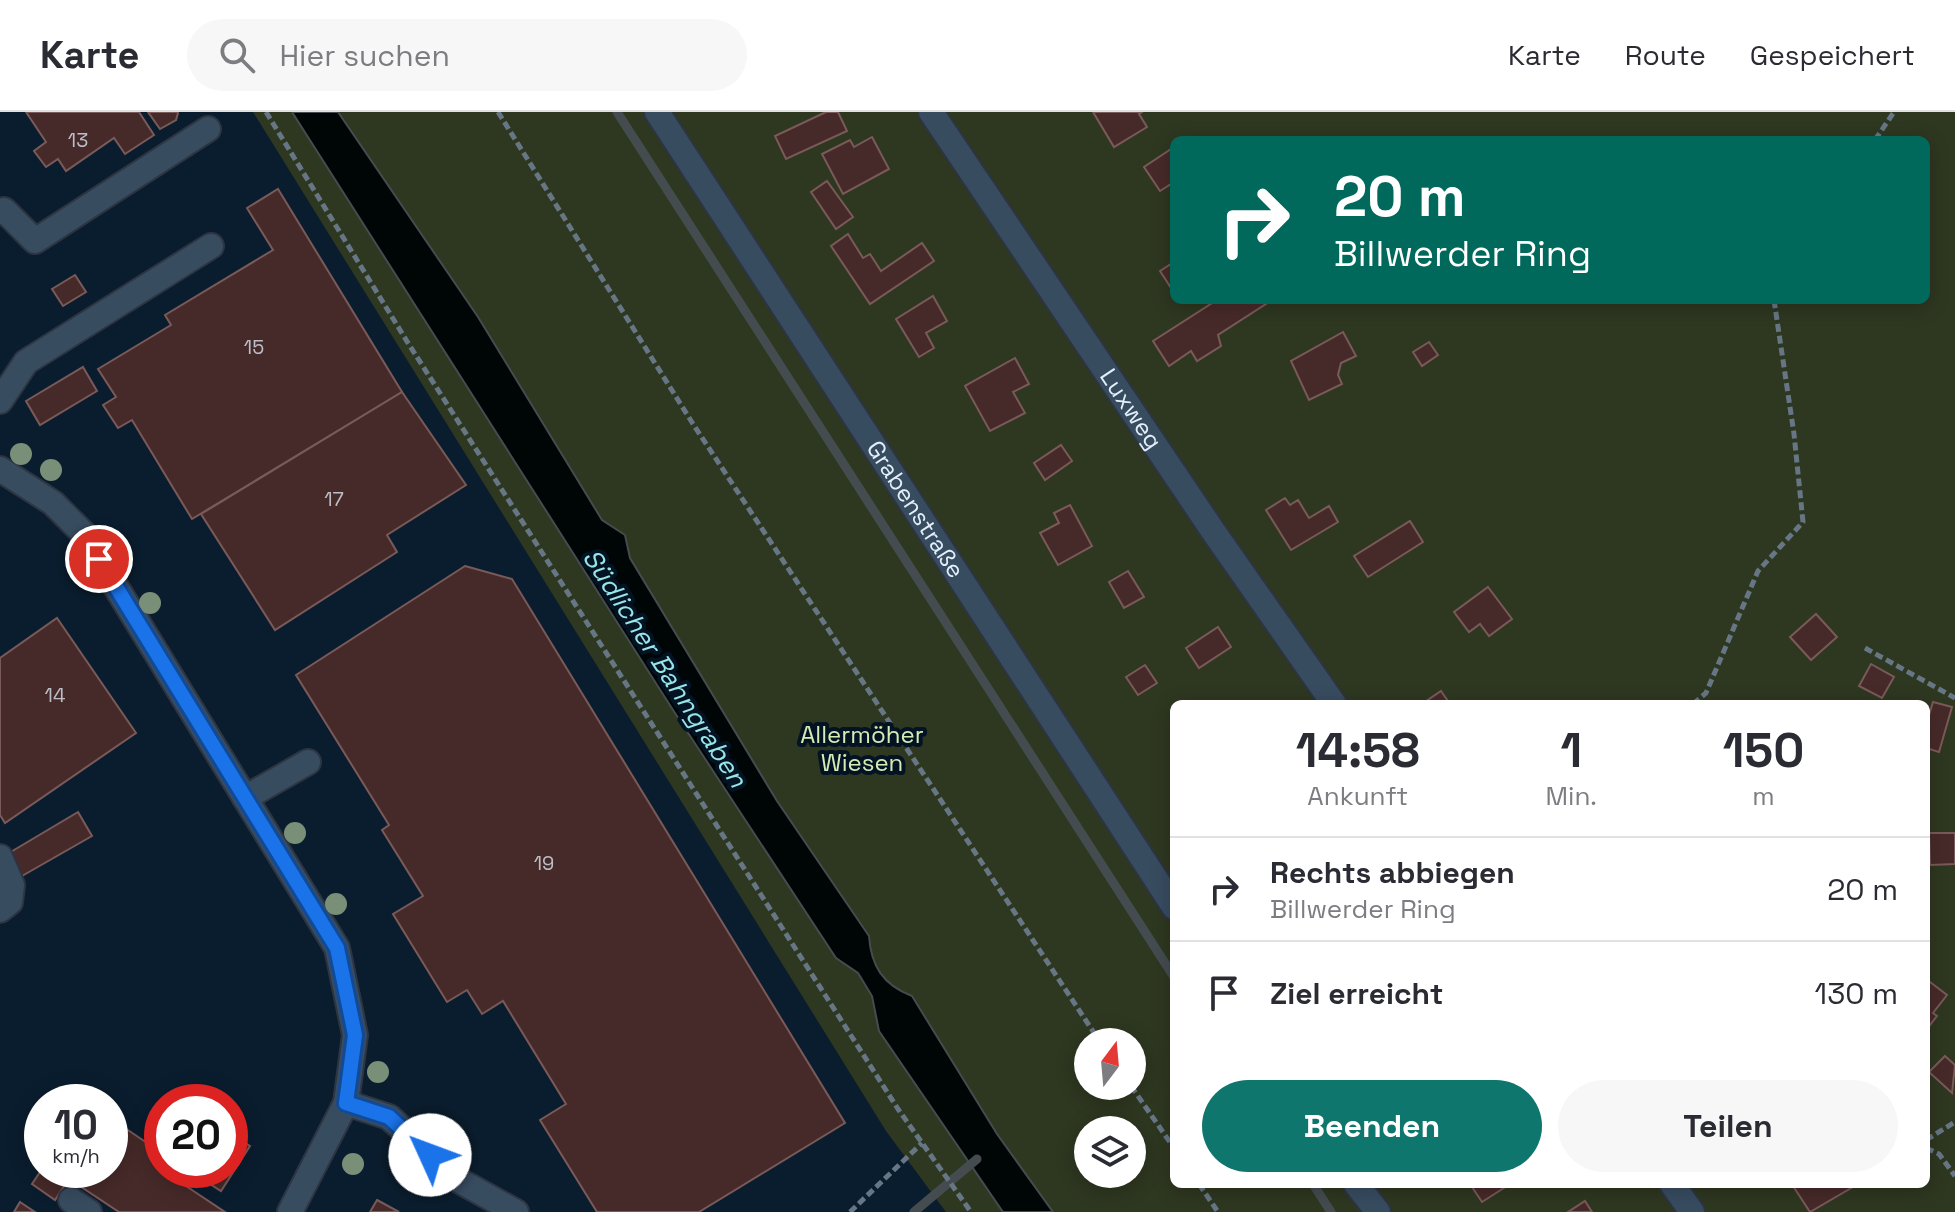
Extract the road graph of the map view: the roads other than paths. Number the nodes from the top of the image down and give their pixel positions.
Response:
1 (657, 112) edge
2 (931, 112) edge
3 (208, 129) dead end
4 (0, 212) edge
5 (211, 246) dead end
6 (0, 401) edge
7 (0, 469) edge
8 (1331, 700) edge
9 (308, 762) dead end
10 (245, 798) junction
11 (0, 857) edge
12 (1170, 901) edge
13 (0, 910) edge
14 (346, 1103) junction
15 (1359, 1188) edge
16 (1675, 1188) edge
17 (290, 1212) edge
18 (516, 1212) edge
19 (1378, 1212) edge
20 (1692, 1212) edge

1 - 12 street, Grabenstraße
2 - 8 street, Luxweg
3 - 4 street
5 - 6 street
7 - 10 street
9 - 10 street
10 - 14 street
11 - 13 street
14 - 17 street
14 - 18 street
15 - 19 street
16 - 20 street

